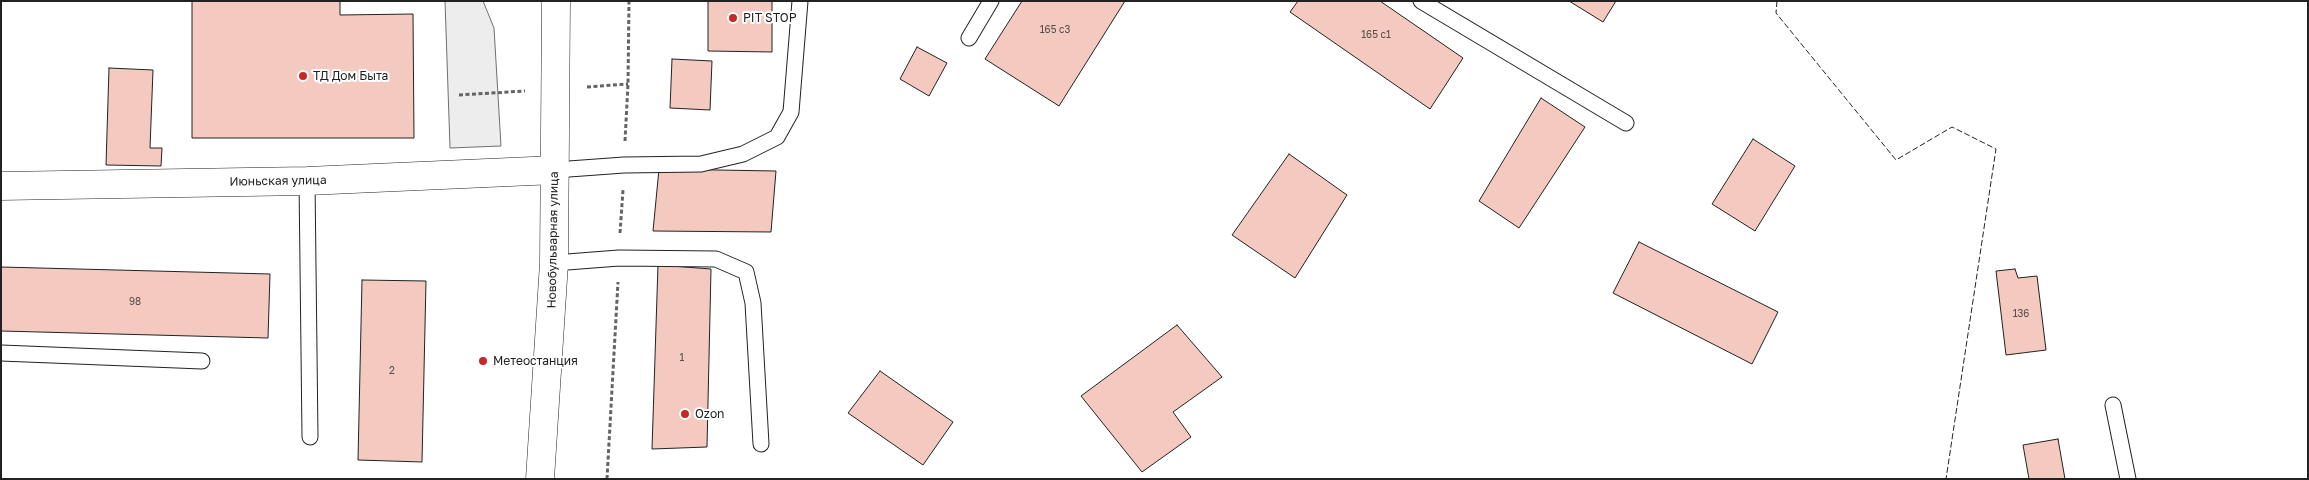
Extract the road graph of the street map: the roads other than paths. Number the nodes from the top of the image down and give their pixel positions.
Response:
1 (556, 1) edge
2 (800, 1) edge
3 (991, 1) edge
4 (1421, 1) edge
5 (969, 38) dead end
6 (1626, 123) dead end
7 (555, 170) junction
8 (307, 180) junction
9 (1, 186) edge
10 (554, 263) junction
11 (1, 353) edge
12 (202, 361) dead end
13 (2113, 405) dead end
14 (310, 437) dead end
15 (761, 444) dead end
16 (540, 479) edge
17 (2128, 479) edge

1 - 7 street, Новобульварная улица
2 - 7 lane
3 - 5 lane
4 - 6 lane
7 - 8 street, Июньская улица
7 - 10 street, Новобульварная улица
8 - 9 street, Июньская улица
8 - 14 lane
10 - 15 lane
10 - 16 street, Новобульварная улица
11 - 12 lane
13 - 17 lane

